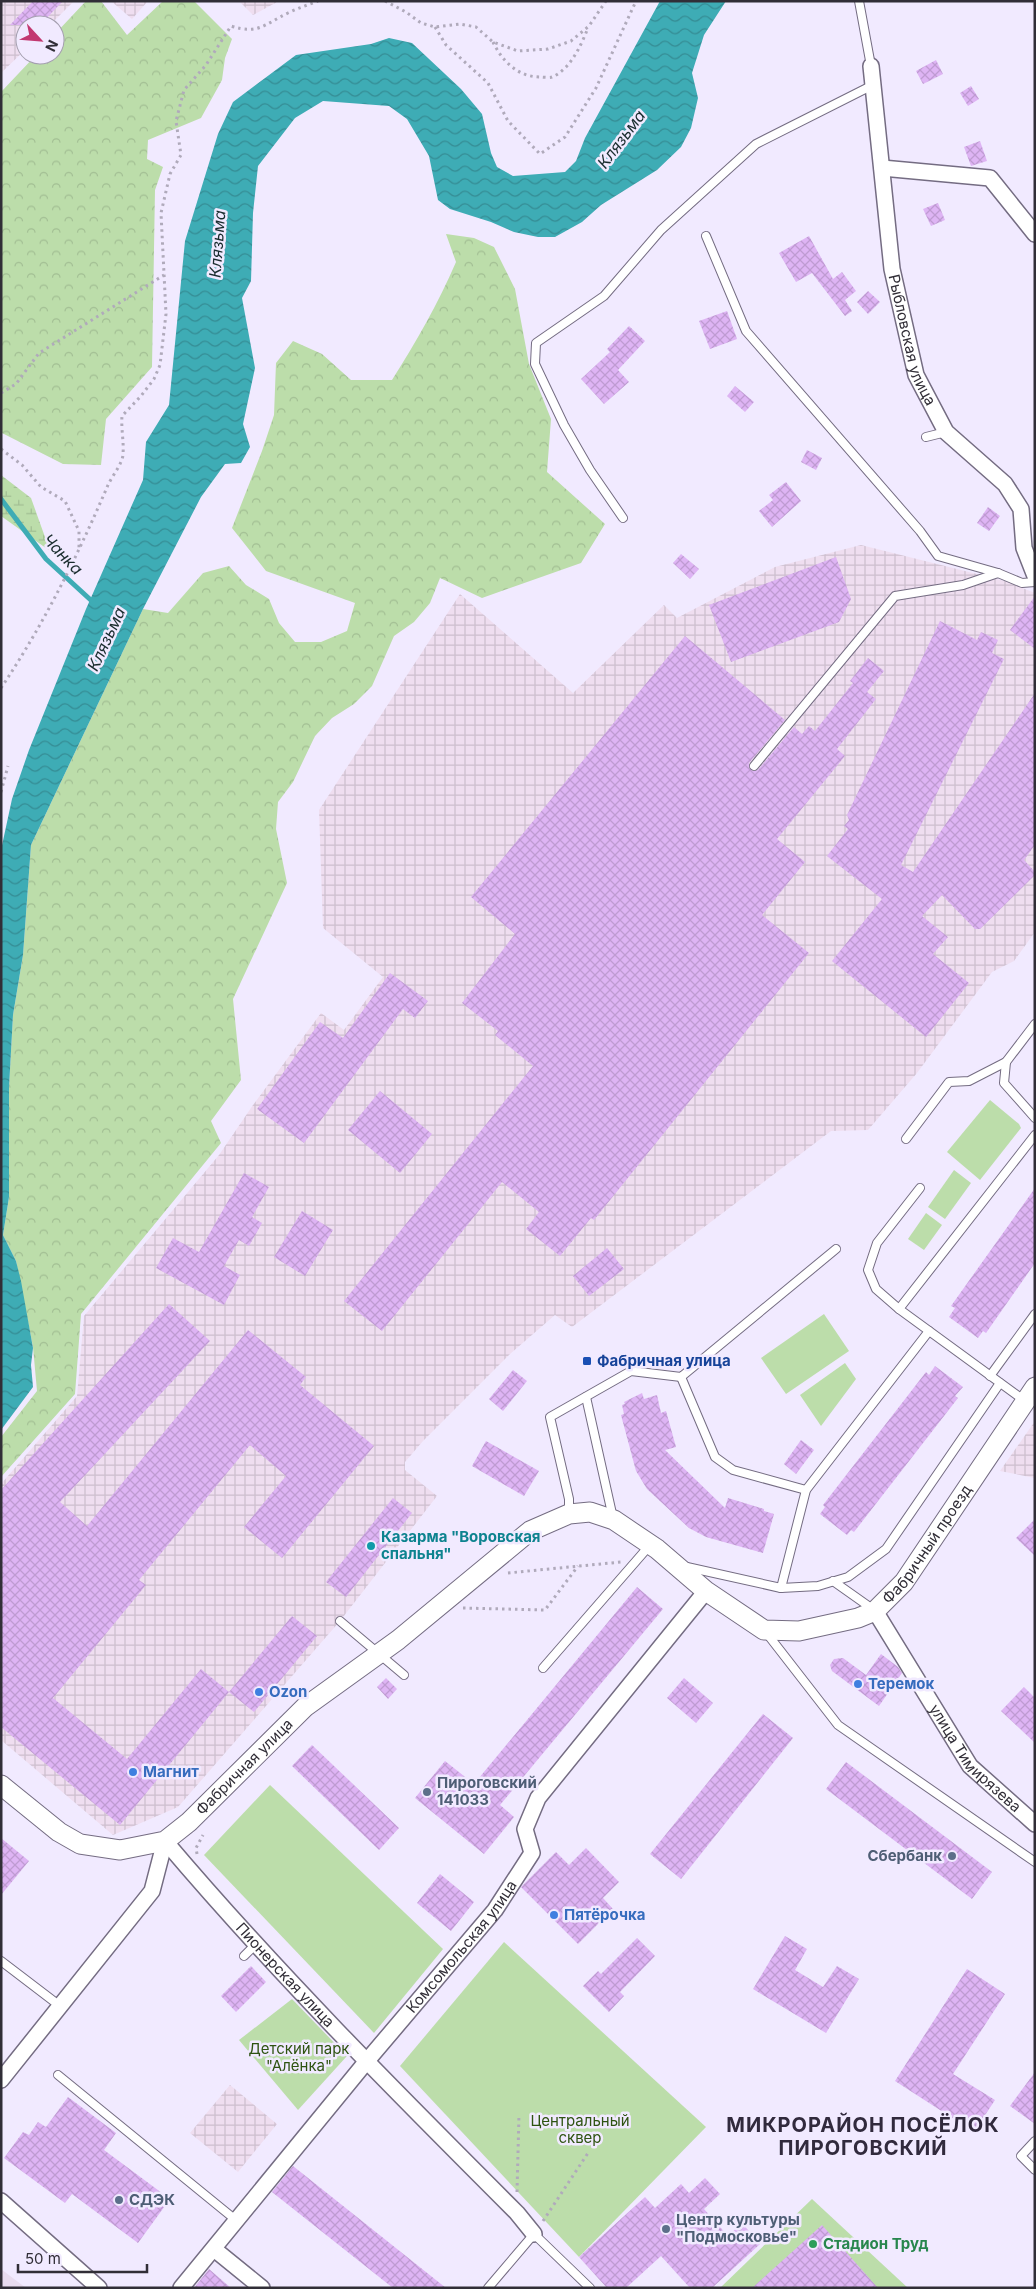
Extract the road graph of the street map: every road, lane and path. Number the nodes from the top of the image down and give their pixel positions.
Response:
1 (318, 1) edge
2 (385, 1) edge
3 (606, 1) edge
4 (636, 1) edge
5 (859, 1) edge
6 (589, 26) junction
7 (434, 27) junction
8 (493, 42) junction
9 (870, 66) joint
10 (873, 86) junction
11 (882, 168) junction
12 (1035, 234) edge
13 (706, 236) dead end
14 (164, 275) junction
15 (1, 393) edge
16 (946, 432) junction
17 (926, 437) dead end
18 (1, 449) edge
19 (623, 518) dead end
20 (79, 552) junction
21 (998, 573) junction
22 (1035, 576) edge
23 (1035, 582) edge
24 (1, 688) edge
25 (8, 766) dead end
26 (754, 766) dead end
27 (1, 792) edge
28 (1035, 1024) edge
29 (1006, 1062) junction
30 (1035, 1118) edge
31 (1035, 1135) edge
32 (906, 1139) dead end
33 (920, 1188) dead end
34 (836, 1248) dead end
35 (898, 1309) junction
36 (1035, 1314) edge
37 (929, 1331) junction
38 (990, 1376) junction
39 (680, 1377) junction
40 (1000, 1383) junction
41 (1030, 1394) edge
42 (586, 1397) junction
43 (806, 1490) junction
44 (569, 1514) junction
45 (614, 1520) junction
46 (650, 1544) junction
47 (638, 1560) junction
48 (675, 1564) junction
49 (578, 1566) junction
50 (506, 1573) dead end
51 (832, 1581) junction
52 (781, 1588) junction
53 (706, 1591) junction
54 (462, 1608) dead end
55 (875, 1610) junction
56 (340, 1621) dead end
57 (764, 1630) junction
58 (379, 1653) junction
59 (543, 1668) dead end
60 (404, 1675) dead end
61 (1, 1785) edge
62 (1035, 1824) edge
63 (210, 1828) dead end
64 (165, 1841) junction
65 (197, 1856) dead end
66 (1035, 1862) edge
67 (256, 1944) junction
68 (244, 1956) dead end
69 (1, 1961) edge
70 (60, 2006) junction
71 (366, 2062) junction
72 (58, 2075) dead end
73 (1, 2080) edge
74 (519, 2114) dead end
75 (1035, 2141) edge
76 (588, 2153) dead end
77 (1035, 2170) edge
78 (1, 2201) edge
79 (517, 2212) junction
80 (237, 2221) junction
81 (534, 2234) junction
82 (214, 2249) junction
83 (99, 2288) edge
84 (181, 2288) edge
85 (262, 2288) edge
86 (488, 2288) edge
87 (590, 2288) edge

1 - 14 path
2 - 7 path
3 - 6 path
4 - 7 path
5 - 9 lane
6 - 8 path
6 - 8 path
7 - 8 path
9 - 10 street, Рыбловская улица
10 - 11 street, Рыбловская улица
10 - 19 lane
11 - 12 street
11 - 16 street, Рыбловская улица
13 - 21 lane
14 - 15 path
14 - 20 path
16 - 17 lane
16 - 22 street, Рыбловская улица
18 - 20 path
20 - 24 path
21 - 23 lane
21 - 26 lane
25 - 27 path
28 - 29 lane
29 - 30 lane
29 - 32 lane
31 - 35 lane
33 - 35 lane
34 - 39 lane
35 - 37 lane
36 - 38 lane
37 - 38 lane
37 - 43 lane
38 - 40 lane
39 - 42 lane
39 - 43 lane
40 - 41 lane
40 - 51 lane
41 - 55 street, Фабричный проезд
42 - 44 lane
42 - 45 lane
43 - 52 lane
44 - 45 street
44 - 58 street, Фабричная улица
45 - 46 street
46 - 47 lane
46 - 48 street
47 - 49 path
47 - 59 lane
48 - 52 lane
48 - 53 street
49 - 50 path
49 - 54 path
51 - 52 lane
51 - 55 lane
53 - 57 street
53 - 71 street, Комсомольская улица
55 - 57 street, Фабричный проезд
55 - 62 street, улица Тимирязева
56 - 58 lane
57 - 66 lane
58 - 60 lane
58 - 64 street, Фабричная улица
61 - 64 street, Фабричная улица
63 - 65 path
64 - 67 street, Пионерская улица
64 - 70 street
67 - 68 lane
67 - 71 street, Пионерская улица
69 - 70 lane
70 - 73 street
71 - 79 street, Пионерская улица
71 - 80 street, Комсомольская улица
72 - 80 lane
74 - 79 path
75 - 77 lane
76 - 81 path
78 - 83 street
79 - 81 street, Пионерская улица
80 - 82 street, Комсомольская улица
81 - 86 lane
81 - 87 lane
82 - 84 street, Комсомольская улица
82 - 85 street

